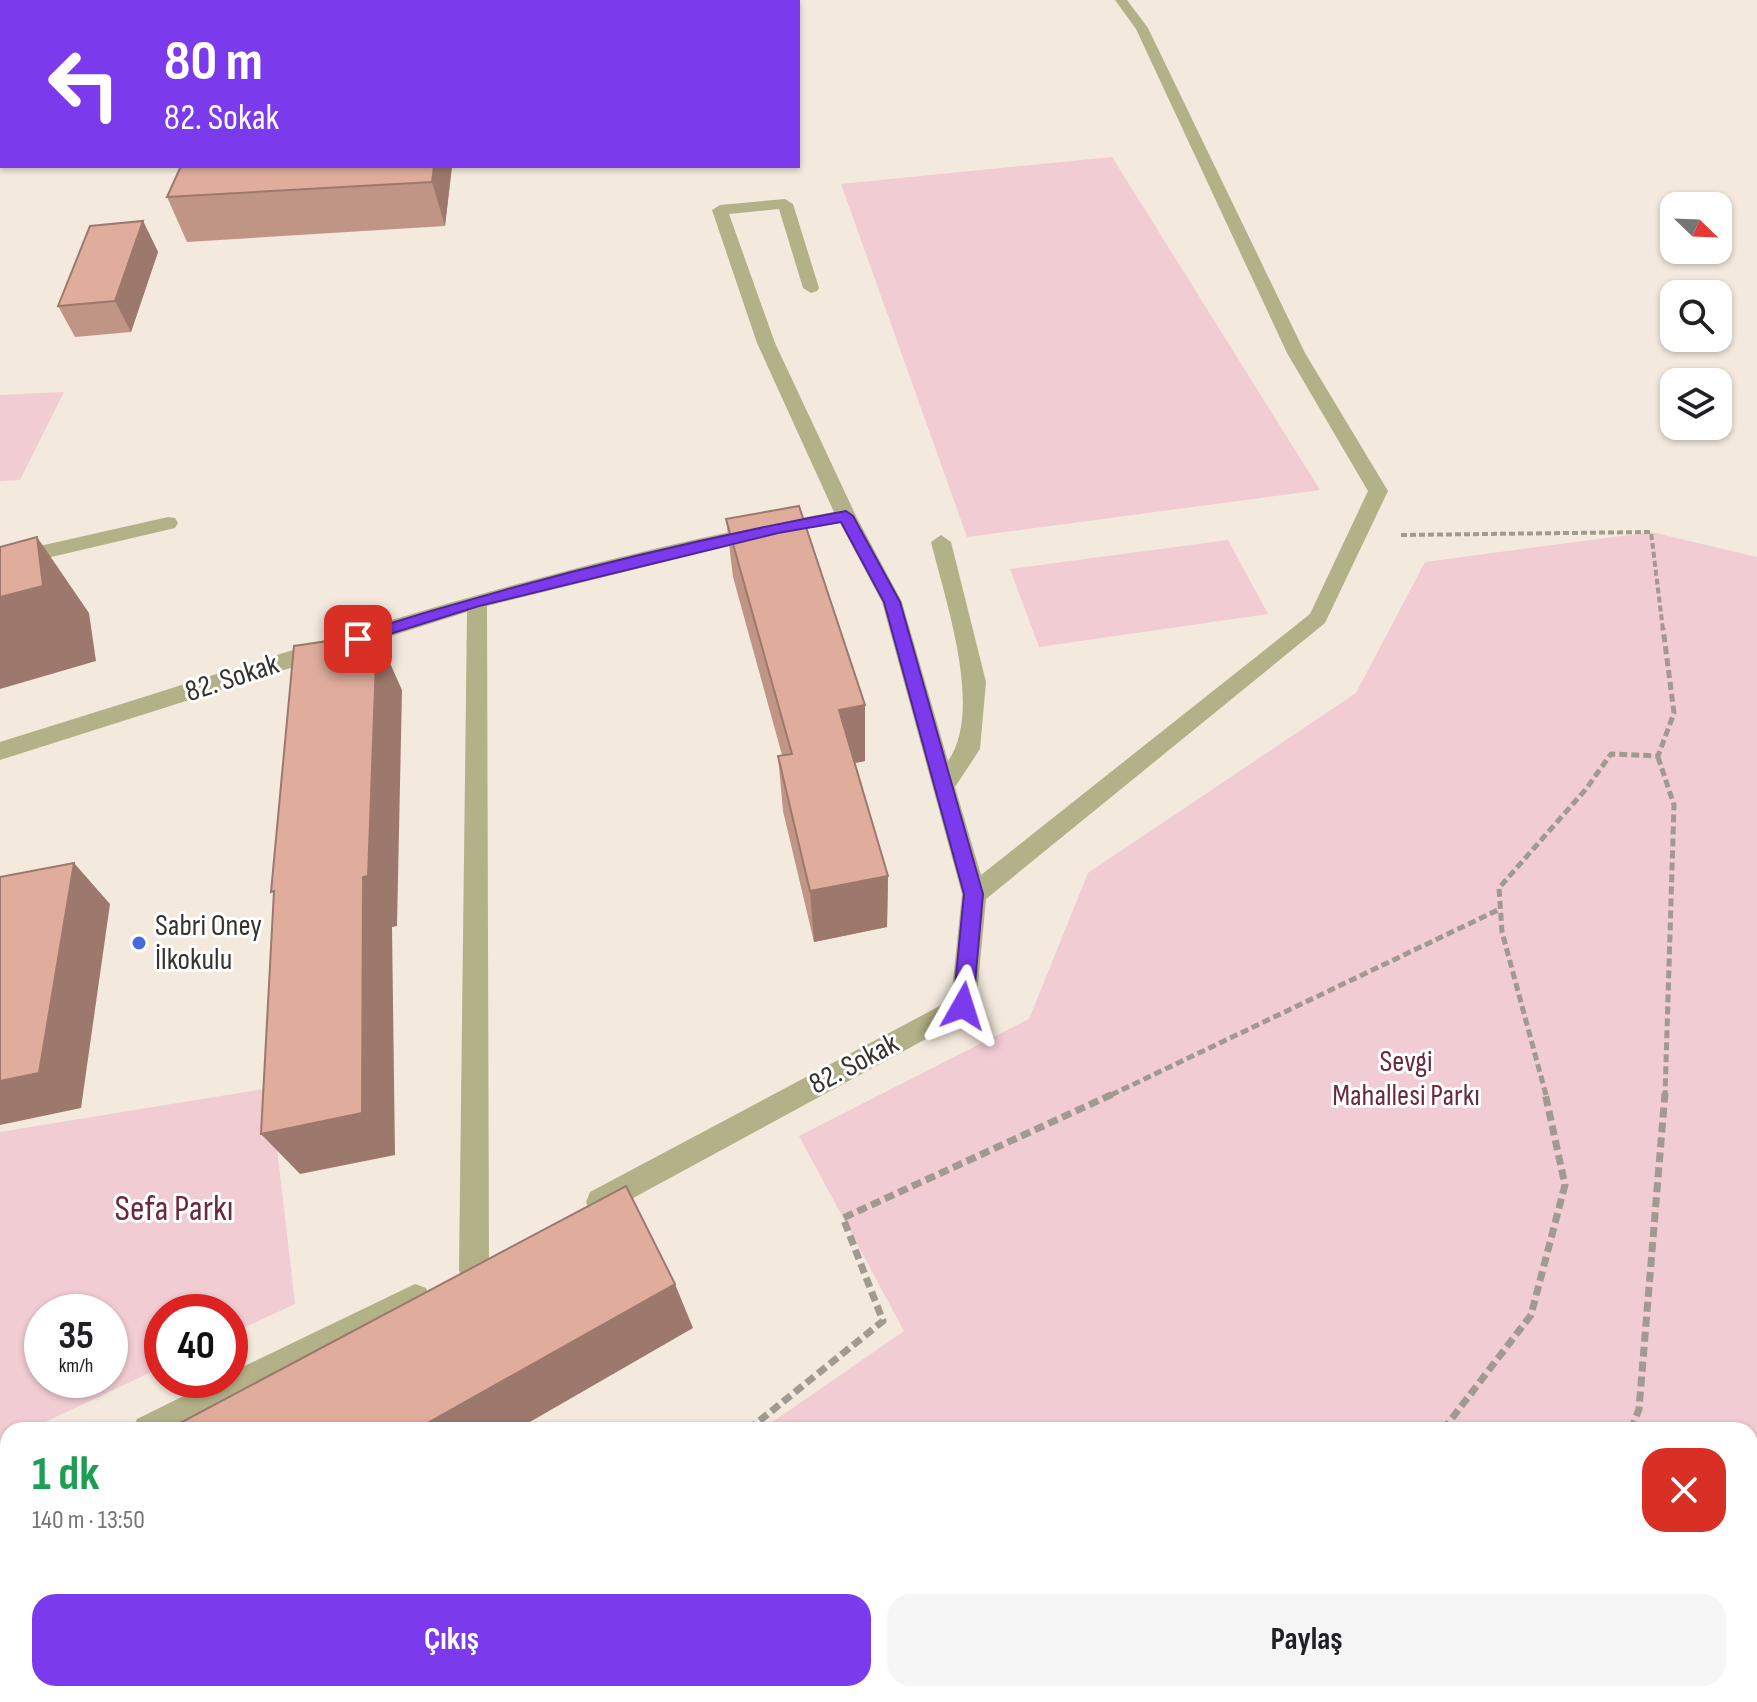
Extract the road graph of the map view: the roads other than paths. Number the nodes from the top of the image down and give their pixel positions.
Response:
1 (1121, 0) edge
2 (811, 288) dead end
3 (846, 516) junction
4 (168, 523) dead end
5 (941, 542) dead end
6 (0, 562) edge
7 (477, 601) junction
8 (0, 751) edge
9 (943, 787) junction
10 (974, 894) junction
11 (585, 1210) edge
12 (502, 1255) edge
13 (474, 1270) junction
14 (164, 1422) edge

1 - 10 street
2 - 3 street
3 - 7 street, 82. Sokak
3 - 9 street, 82. Sokak
4 - 6 street
5 - 9 street
7 - 8 street, 82. Sokak
7 - 13 street
9 - 10 street, 82. Sokak
10 - 11 street, 82. Sokak
12 - 13 street
13 - 14 street

